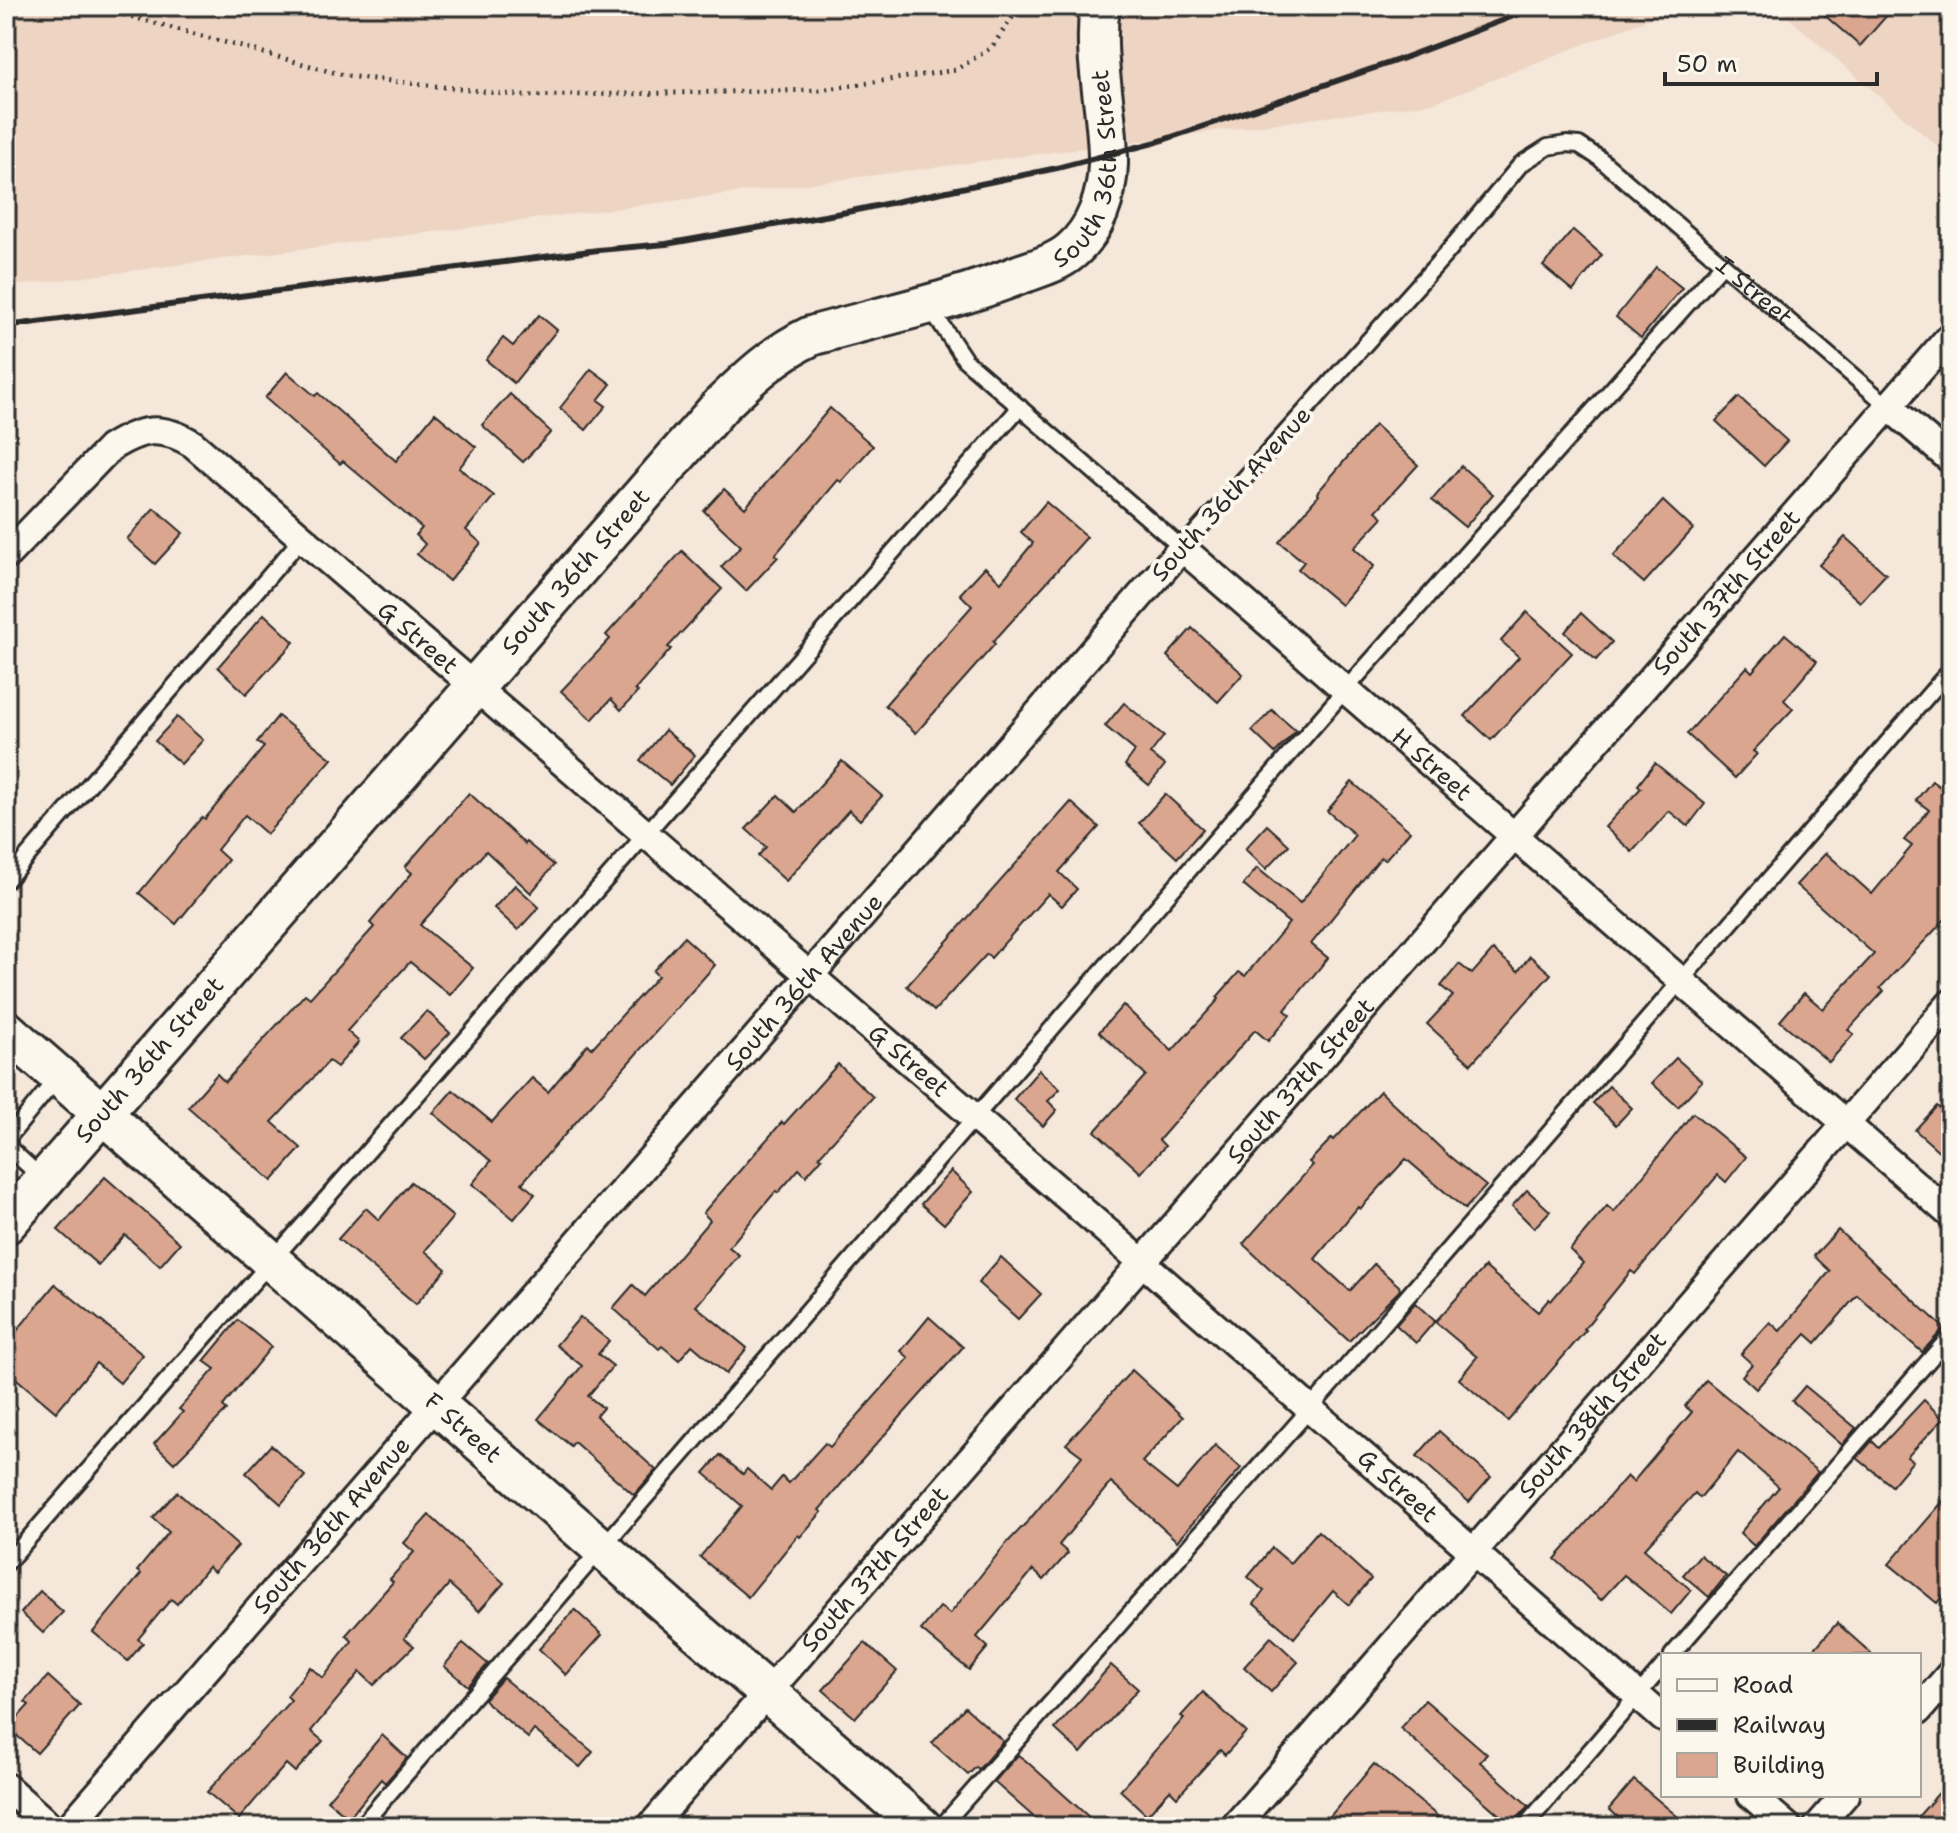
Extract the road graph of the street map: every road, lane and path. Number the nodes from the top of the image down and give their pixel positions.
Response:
1 (93, 6) edge
2 (1020, 6) edge
3 (1100, 6) edge
4 (1548, 147) joint
5 (1722, 265) junction
6 (928, 304) junction
7 (1951, 335) edge
8 (1888, 406) junction
9 (1020, 407) junction
10 (1951, 460) edge
11 (302, 538) junction
12 (1182, 548) junction
13 (6, 556) edge
14 (1951, 669) edge
15 (475, 686) junction
16 (1346, 689) junction
17 (646, 835) junction
18 (1515, 835) junction
19 (6, 881) edge
20 (809, 976) junction
21 (1681, 980) junction
22 (1951, 1003) edge
23 (6, 1030) edge
24 (59, 1076) junction
25 (102, 1114) junction
26 (974, 1117) junction
27 (1846, 1123) junction
28 (44, 1180) junction
29 (1951, 1215) edge
30 (6, 1224) edge
31 (272, 1262) junction
32 (1141, 1264) junction
33 (1951, 1335) edge
34 (436, 1405) junction
35 (1309, 1410) junction
36 (602, 1549) junction
37 (1474, 1554) junction
38 (6, 1564) edge
39 (1674, 1653) edge
40 (1661, 1668) edge
41 (1951, 1673) edge
42 (767, 1693) junction
43 (1637, 1696) junction
44 (1921, 1708) edge
45 (1661, 1716) edge
46 (6, 1787) edge
47 (1753, 1797) edge
48 (1843, 1797) edge
49 (51, 1827) edge
50 (69, 1827) edge
51 (360, 1827) edge
52 (650, 1827) edge
53 (922, 1827) edge
54 (941, 1827) edge
55 (1234, 1827) edge
56 (1524, 1827) edge
57 (1788, 1827) edge
58 (1817, 1827) edge

1 - 2 path
3 - 6 street, South 36th Street
4 - 5 lane, I Street
4 - 12 lane, South 36th Avenue
5 - 8 lane, I Street
5 - 16 lane
6 - 9 lane, H Street
6 - 15 street, South 36th Street
7 - 8 street, South 37th Street
8 - 10 street, I Street
8 - 18 street, South 37th Street
9 - 12 lane, H Street
9 - 17 lane
11 - 13 street, G Street
11 - 15 street, G Street
11 - 19 lane
12 - 16 street, H Street
12 - 20 street, South 36th Avenue
14 - 21 lane
15 - 17 street, G Street
15 - 25 street, South 36th Street
16 - 18 street, H Street
16 - 26 lane
17 - 20 street, G Street
17 - 31 lane
18 - 21 street, H Street
18 - 32 street, South 37th Street
20 - 26 street, G Street
20 - 34 street, South 36th Avenue
21 - 27 street, H Street
21 - 35 lane
22 - 27 street, South 38th Street
23 - 24 street, F Street
24 - 25 street, F Street
24 - 28 lane
25 - 28 street, South 36th Street
25 - 31 street, F Street
26 - 32 street, G Street
26 - 36 lane
27 - 29 street, H Street
27 - 37 street, South 38th Street
28 - 30 street, South 36th Street
31 - 34 street, F Street
31 - 38 lane
32 - 35 street, G Street
32 - 42 street, South 37th Street
33 - 39 lane
34 - 36 street, F Street
34 - 50 street, South 36th Avenue
35 - 37 street, G Street
35 - 54 lane
36 - 42 street, F Street
36 - 51 lane
37 - 43 street, G Street
37 - 55 street, South 38th Street
40 - 43 lane
41 - 44 street
42 - 52 street, South 37th Street
42 - 53 street, F Street
43 - 45 street, G Street
43 - 56 lane
46 - 49 street
47 - 57 street
48 - 58 street

